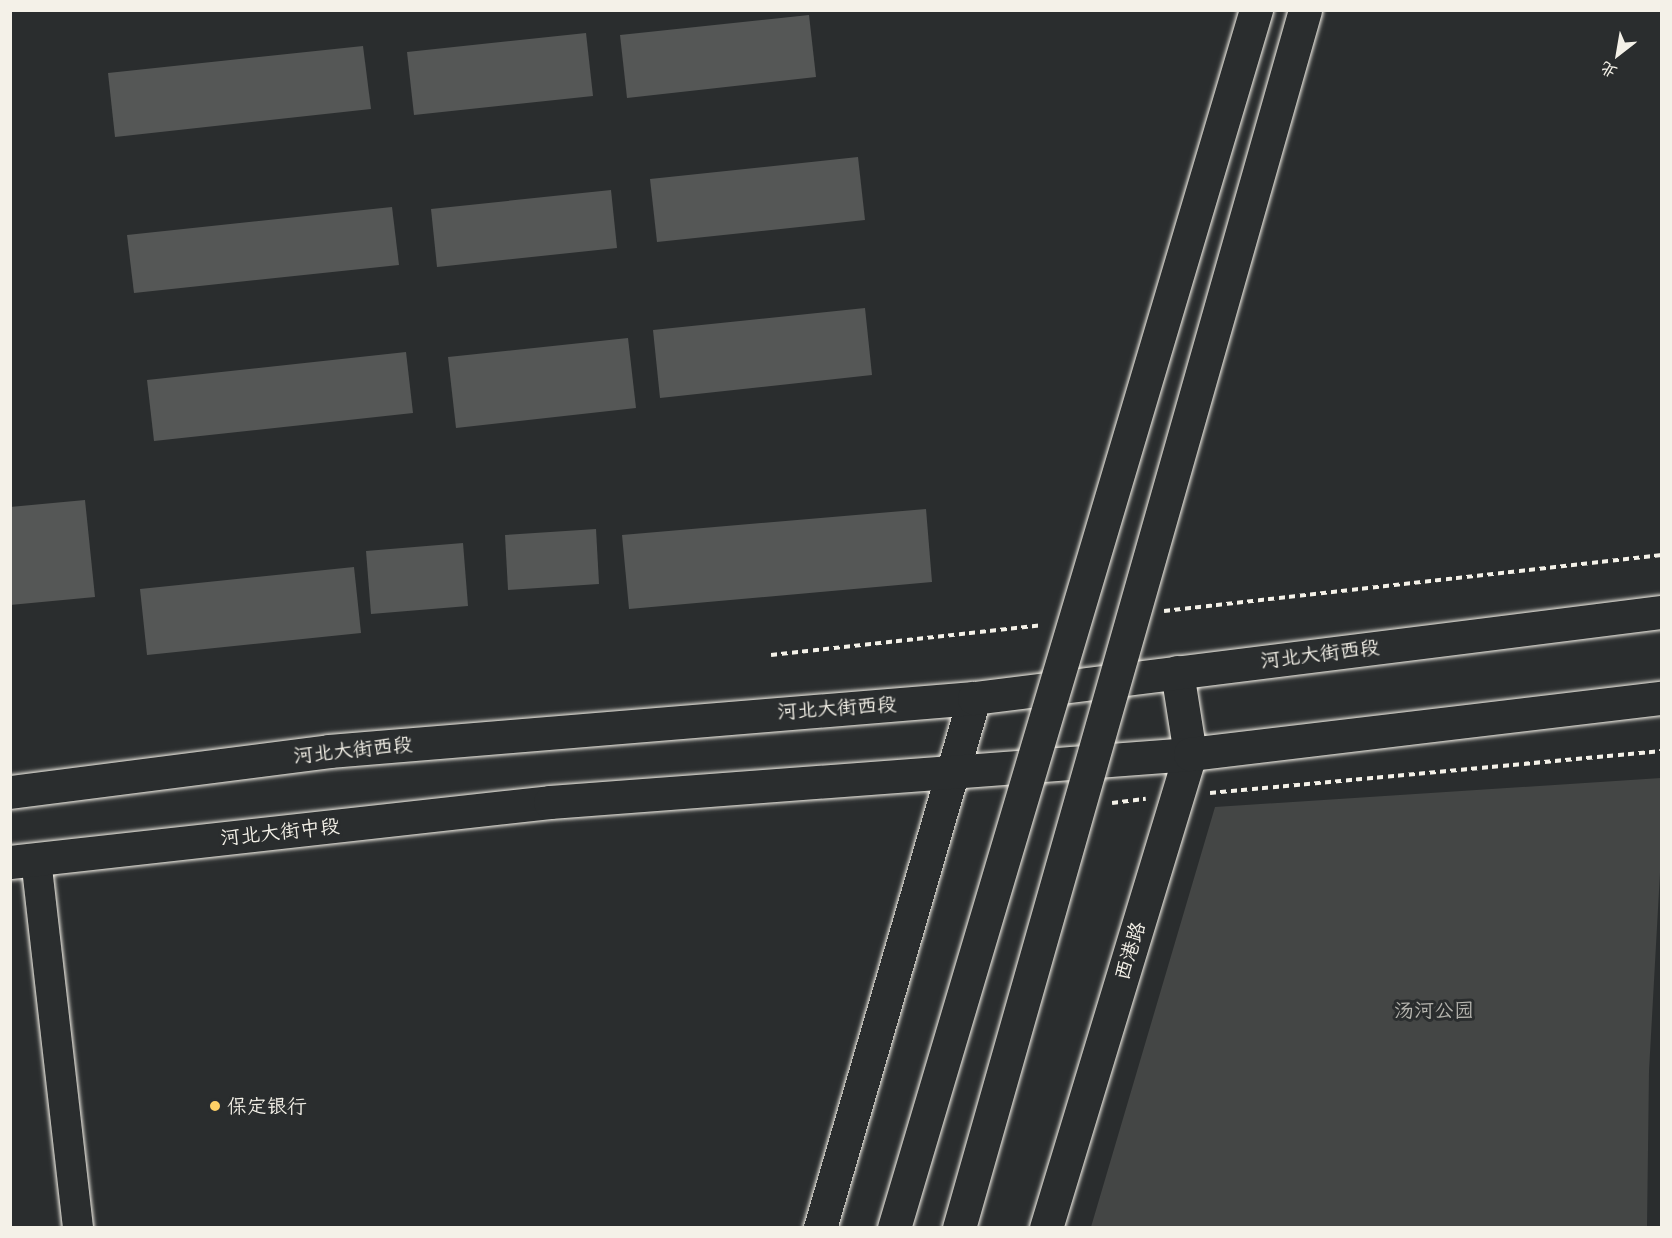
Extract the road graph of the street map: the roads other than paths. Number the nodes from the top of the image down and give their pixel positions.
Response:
1 (1256, 10) edge
2 (1305, 10) edge
3 (1661, 612) edge
4 (1177, 672) junction
5 (974, 698) junction
6 (1662, 698) edge
7 (1190, 754) junction
8 (951, 771) junction
9 (10, 792) edge
10 (23, 861) edge
11 (78, 1227) edge
12 (820, 1227) edge
13 (894, 1227) edge
14 (959, 1227) edge
15 (1046, 1227) edge

1 - 13 main road, bridge
2 - 14 main road, bridge
3 - 4 main road, 河北大街西段
4 - 5 main road, 河北大街西段
4 - 7 main road, 西港路
5 - 8 main road
5 - 9 main road, 河北大街西段
6 - 7 main road
7 - 8 main road
7 - 15 main road, 西港路
8 - 10 main road, 河北大街中段
8 - 12 main road
10 - 11 street

